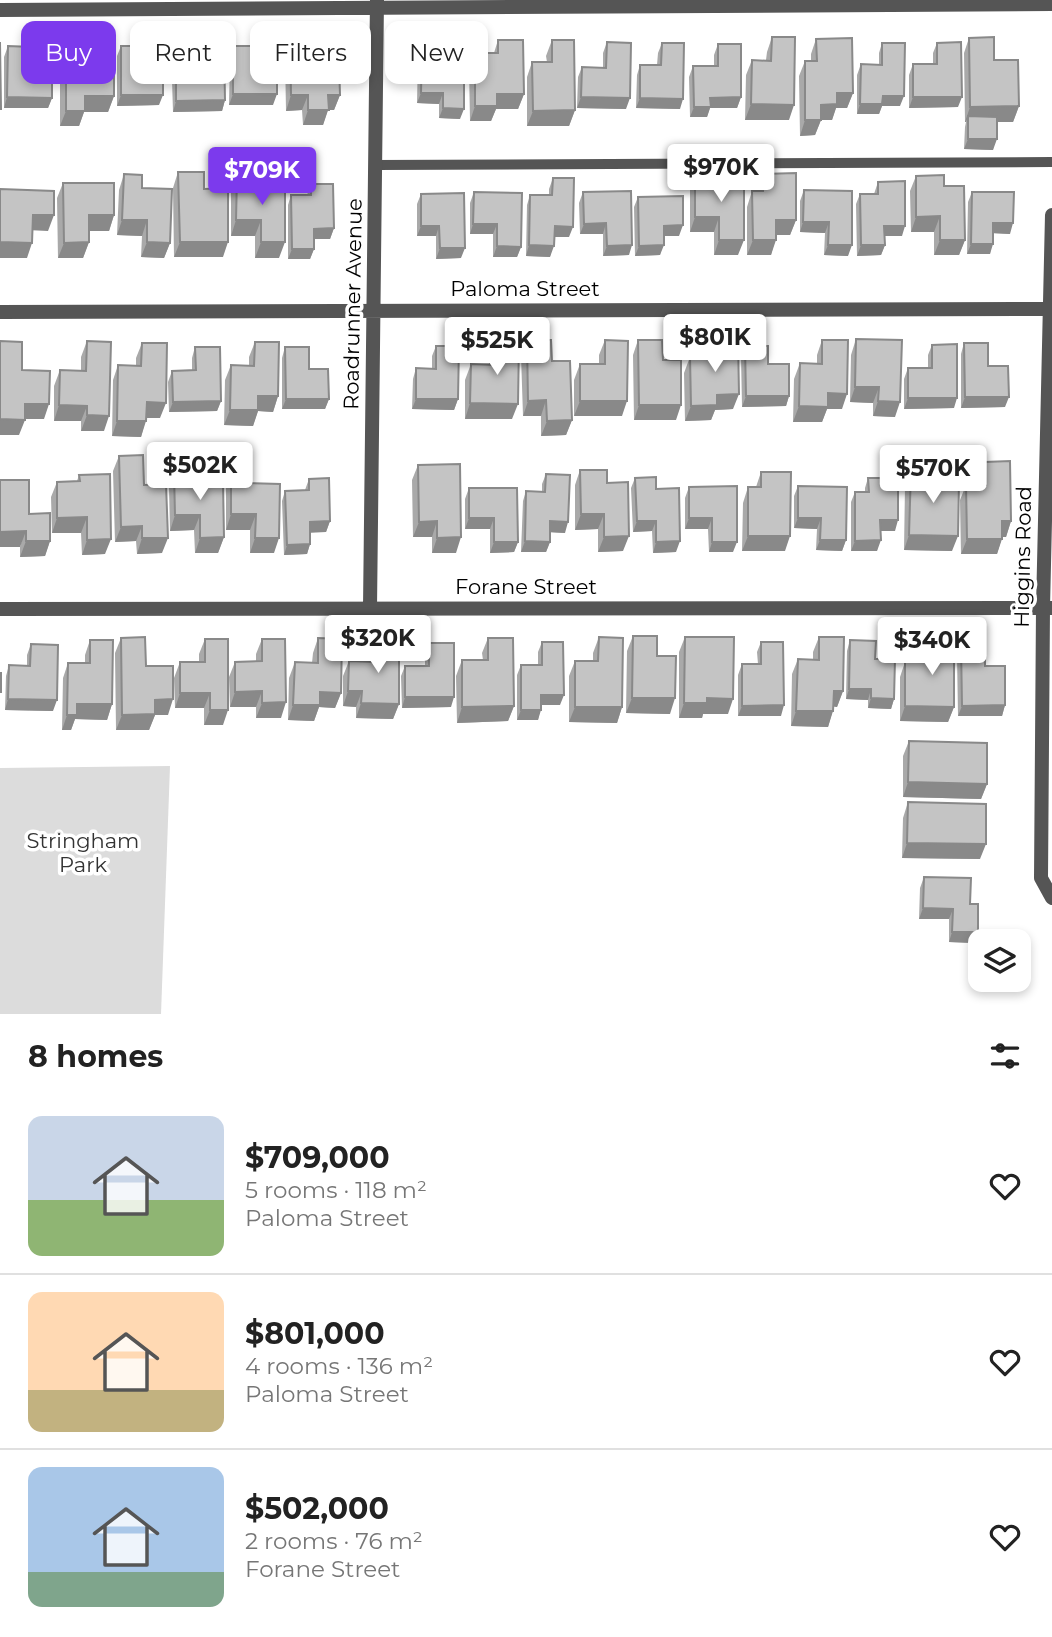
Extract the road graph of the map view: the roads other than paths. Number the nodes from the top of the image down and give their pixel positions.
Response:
1 (377, 3) edge
2 (1052, 4) edge
3 (0, 10) edge
4 (1052, 162) edge
5 (376, 165) junction
6 (1052, 215) edge
7 (1050, 309) junction
8 (374, 310) junction
9 (0, 312) edge
10 (370, 608) junction
11 (1047, 608) edge
12 (0, 609) edge
13 (1052, 898) edge

1 - 2 street
1 - 3 street
1 - 5 street, Roadrunner Avenue
4 - 5 lane
5 - 8 street, Roadrunner Avenue
6 - 7 street, Higgins Road
7 - 8 street, Paloma Street
7 - 11 street, Higgins Road
8 - 9 street, Paloma Street
8 - 10 street, Roadrunner Avenue
10 - 11 street, Forane Street
10 - 12 street, Forane Street
11 - 13 street, Higgins Road

